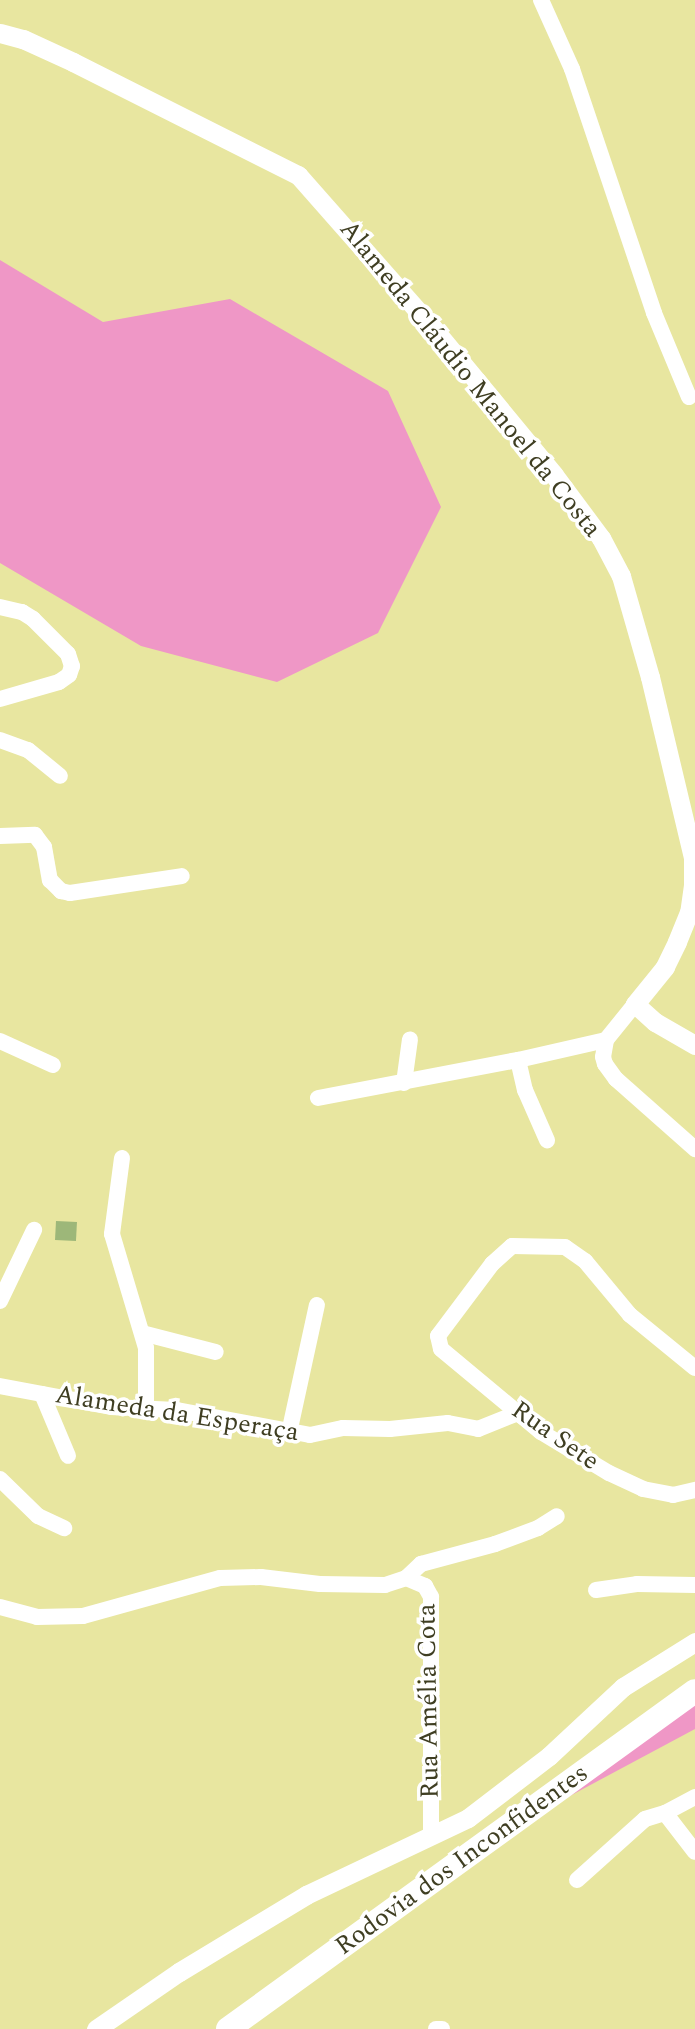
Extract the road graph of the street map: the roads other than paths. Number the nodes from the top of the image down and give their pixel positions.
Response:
1 (541, 0) edge
2 (0, 33) edge
3 (689, 397) dead end
4 (0, 607) edge
5 (0, 699) edge
6 (0, 740) edge
7 (60, 776) dead end
8 (0, 836) edge
9 (182, 876) dead end
10 (635, 1004) junction
11 (410, 1039) dead end
12 (606, 1040) junction
13 (0, 1041) edge
14 (695, 1045) edge
15 (518, 1060) junction
16 (53, 1065) dead end
17 (404, 1083) junction
18 (318, 1098) dead end
19 (547, 1140) dead end
20 (695, 1149) edge
21 (122, 1158) dead end
22 (34, 1230) dead end
23 (0, 1301) edge
24 (317, 1305) dead end
25 (142, 1333) junction
26 (216, 1352) dead end
27 (695, 1368) edge
28 (0, 1386) edge
29 (42, 1394) junction
30 (146, 1409) junction
31 (518, 1413) junction
32 (289, 1433) junction
33 (68, 1456) dead end
34 (0, 1479) edge
35 (695, 1490) edge
36 (557, 1516) dead end
37 (64, 1528) dead end
38 (407, 1578) junction
39 (695, 1585) edge
40 (596, 1590) dead end
41 (0, 1607) edge
42 (695, 1642) edge
43 (695, 1691) edge
44 (695, 1797) edge
45 (665, 1813) junction
46 (431, 1837) junction
47 (695, 1852) edge
48 (577, 1880) dead end
49 (96, 2029) edge
50 (228, 2029) edge
51 (436, 2029) edge
52 (442, 2029) edge

1 - 3 street
2 - 10 street, Alameda Cláudio Manoel da Costa
4 - 5 street
6 - 7 street
8 - 9 street
10 - 12 street, Alameda Cláudio Manoel da Costa
10 - 14 street
11 - 17 street
12 - 15 street
12 - 20 street, Alameda Cláudio Manoel da Costa
13 - 16 street
15 - 17 street
15 - 19 street
17 - 18 street
21 - 25 street
22 - 23 street
24 - 32 street
25 - 26 street
25 - 30 street
27 - 31 street, Rua Sete
28 - 29 street, Alameda da Esperaça
29 - 30 street, Alameda da Esperaça
29 - 33 street
30 - 32 street, Alameda da Esperaça
31 - 32 street, Alameda da Esperaça
31 - 35 street, Rua Sete
34 - 37 street
36 - 38 street
38 - 41 street
38 - 46 street, Rua Amélia Cota
39 - 40 street
42 - 46 street
43 - 50 main road, Rodovia dos Inconfidentes
44 - 45 street
45 - 47 street
45 - 48 street
46 - 49 street
51 - 52 street

